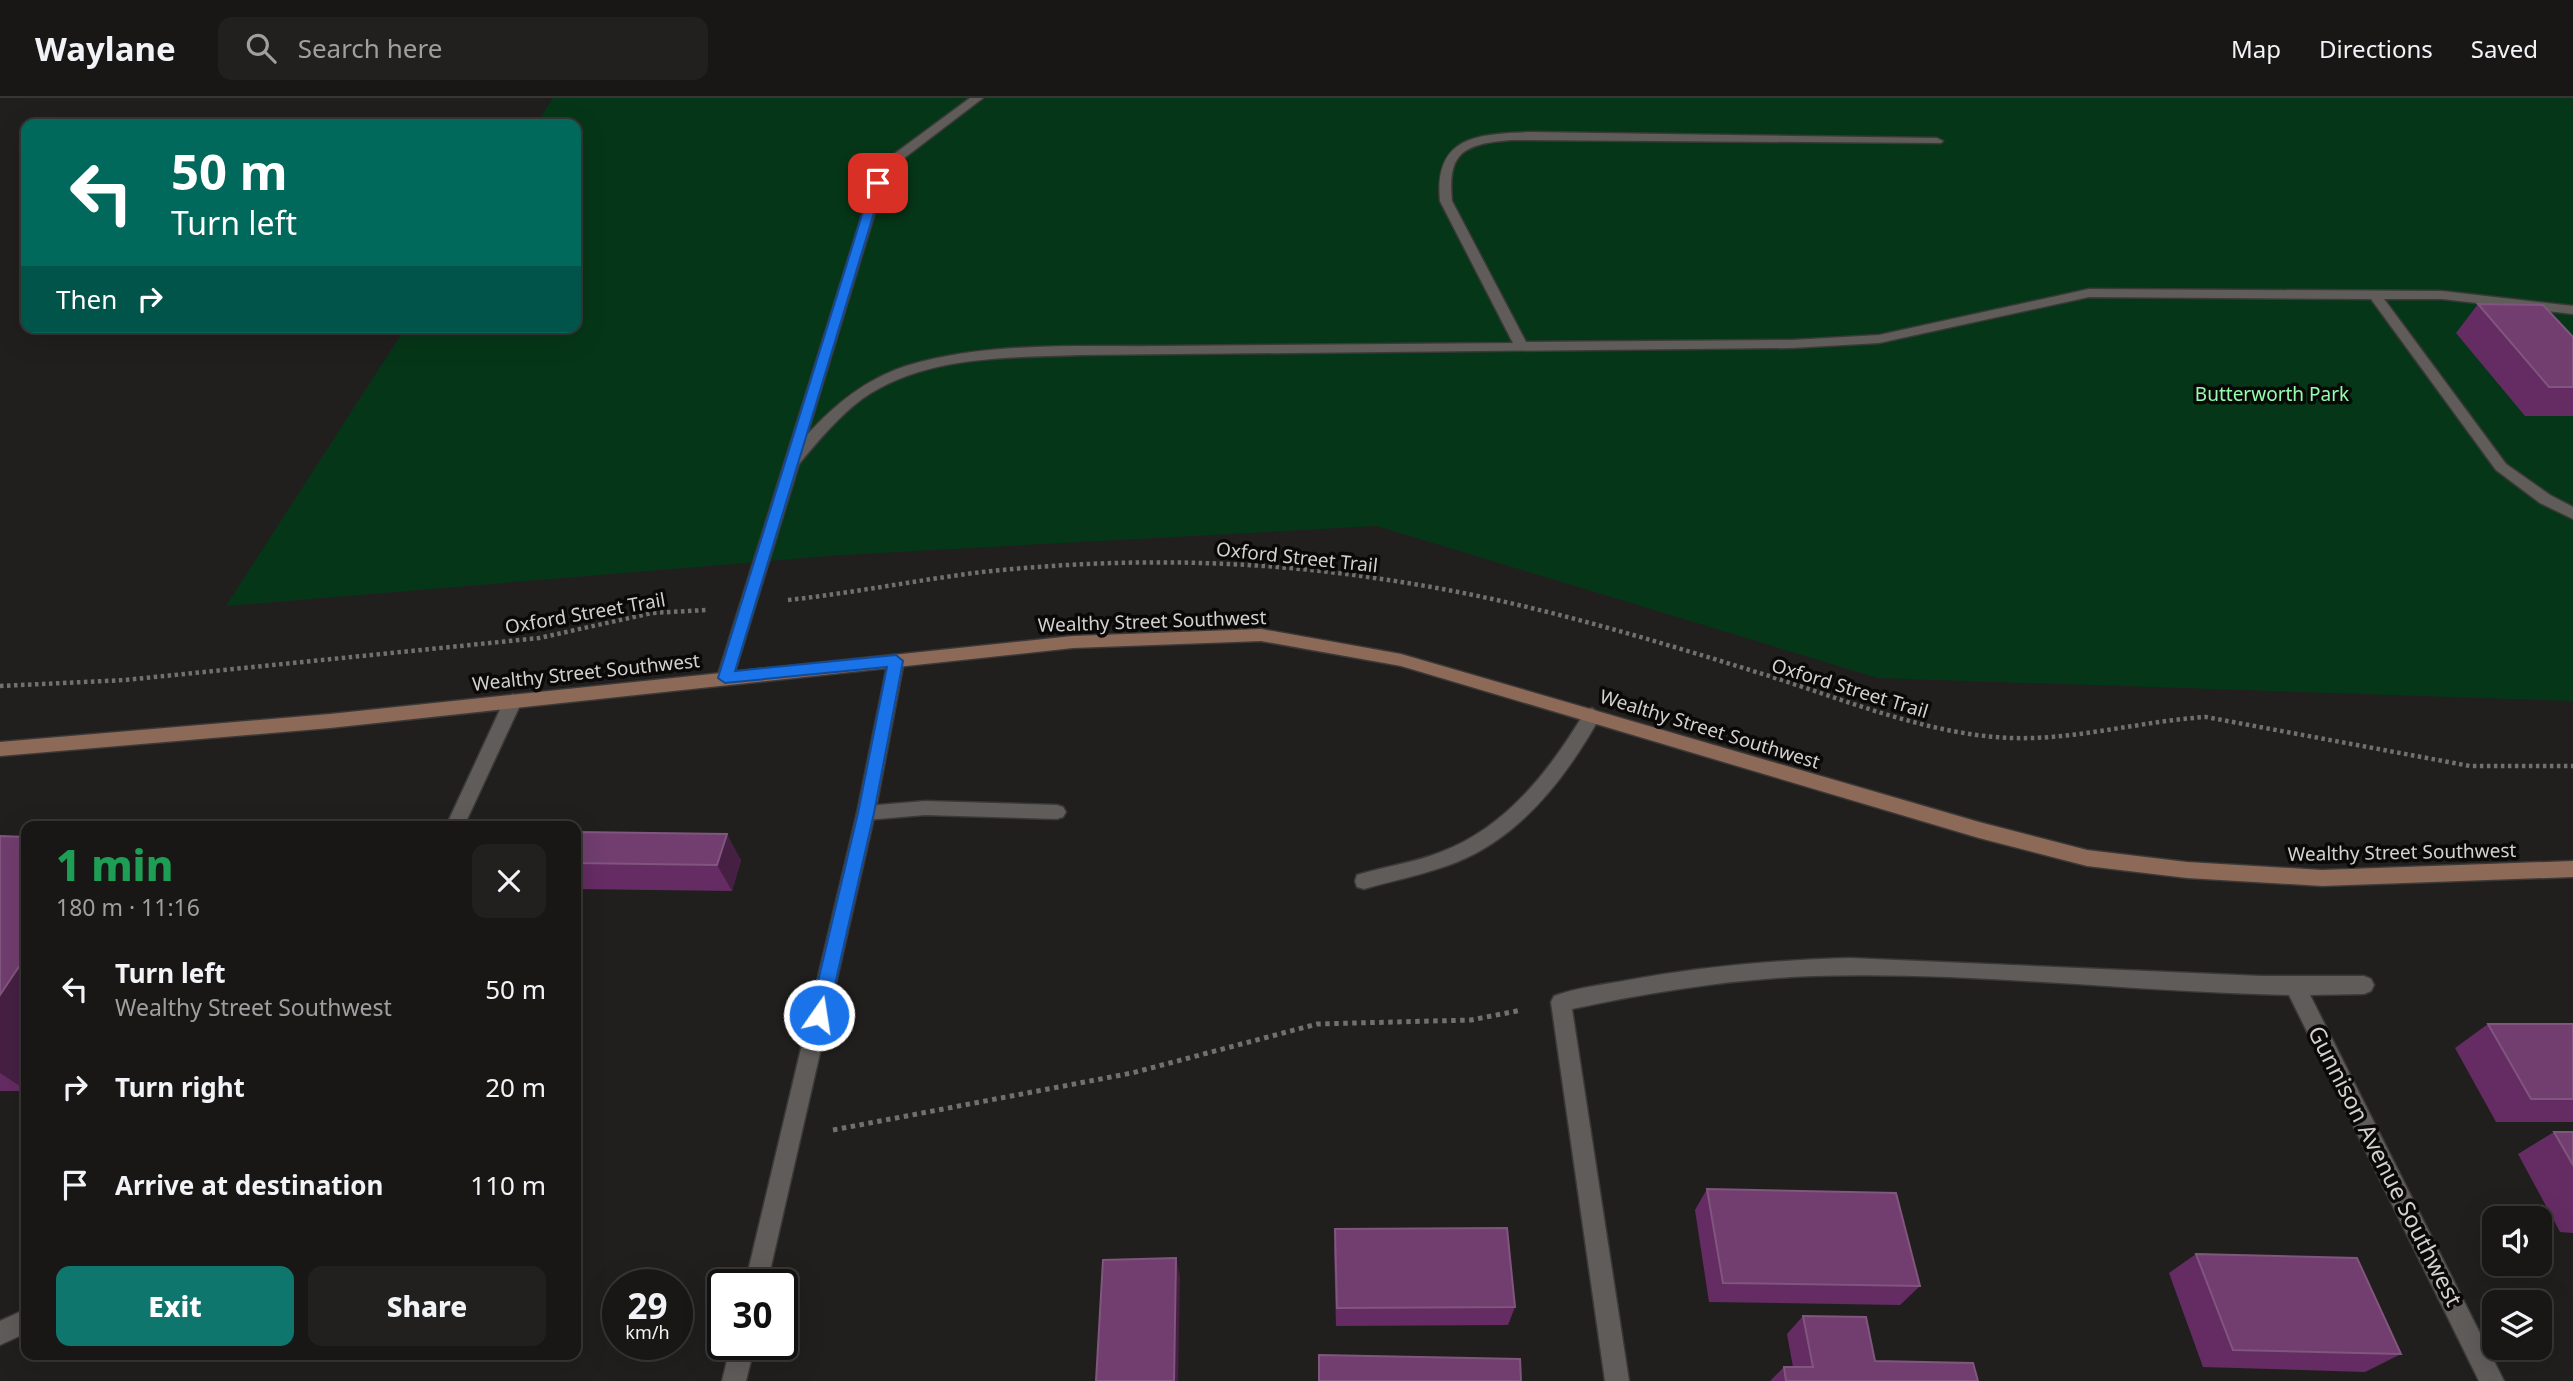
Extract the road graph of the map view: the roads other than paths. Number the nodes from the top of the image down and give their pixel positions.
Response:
1 (977, 98) edge
2 (1937, 141) dead end
3 (2375, 295) junction
4 (2573, 310) edge
5 (1522, 347) junction
6 (792, 463) junction
7 (2573, 514) edge
8 (896, 661) junction
9 (725, 678) junction
10 (513, 701) junction
11 (1592, 715) junction
12 (0, 749) edge
13 (1057, 812) dead end
14 (866, 813) junction
15 (457, 821) edge
16 (2573, 869) edge
17 (1364, 881) dead end
18 (2364, 985) dead end
19 (2296, 988) junction
20 (760, 1269) edge
21 (21, 1323) edge
22 (0, 1333) edge
23 (739, 1360) edge
24 (734, 1381) edge
25 (1617, 1381) edge
26 (2493, 1381) edge

1 - 6 street
2 - 5 street
3 - 4 street
3 - 5 street
3 - 7 street
5 - 6 street
6 - 9 street
8 - 9 main road, Wealthy Street Southwest
8 - 11 main road, Wealthy Street Southwest
8 - 14 street
9 - 10 main road, Wealthy Street Southwest
10 - 12 main road, Wealthy Street Southwest
10 - 15 street
11 - 16 main road, Wealthy Street Southwest
11 - 17 street
13 - 14 street
14 - 20 street
18 - 19 street
19 - 25 street
19 - 26 street, Gunnison Avenue Southwest
21 - 22 street
23 - 24 street

